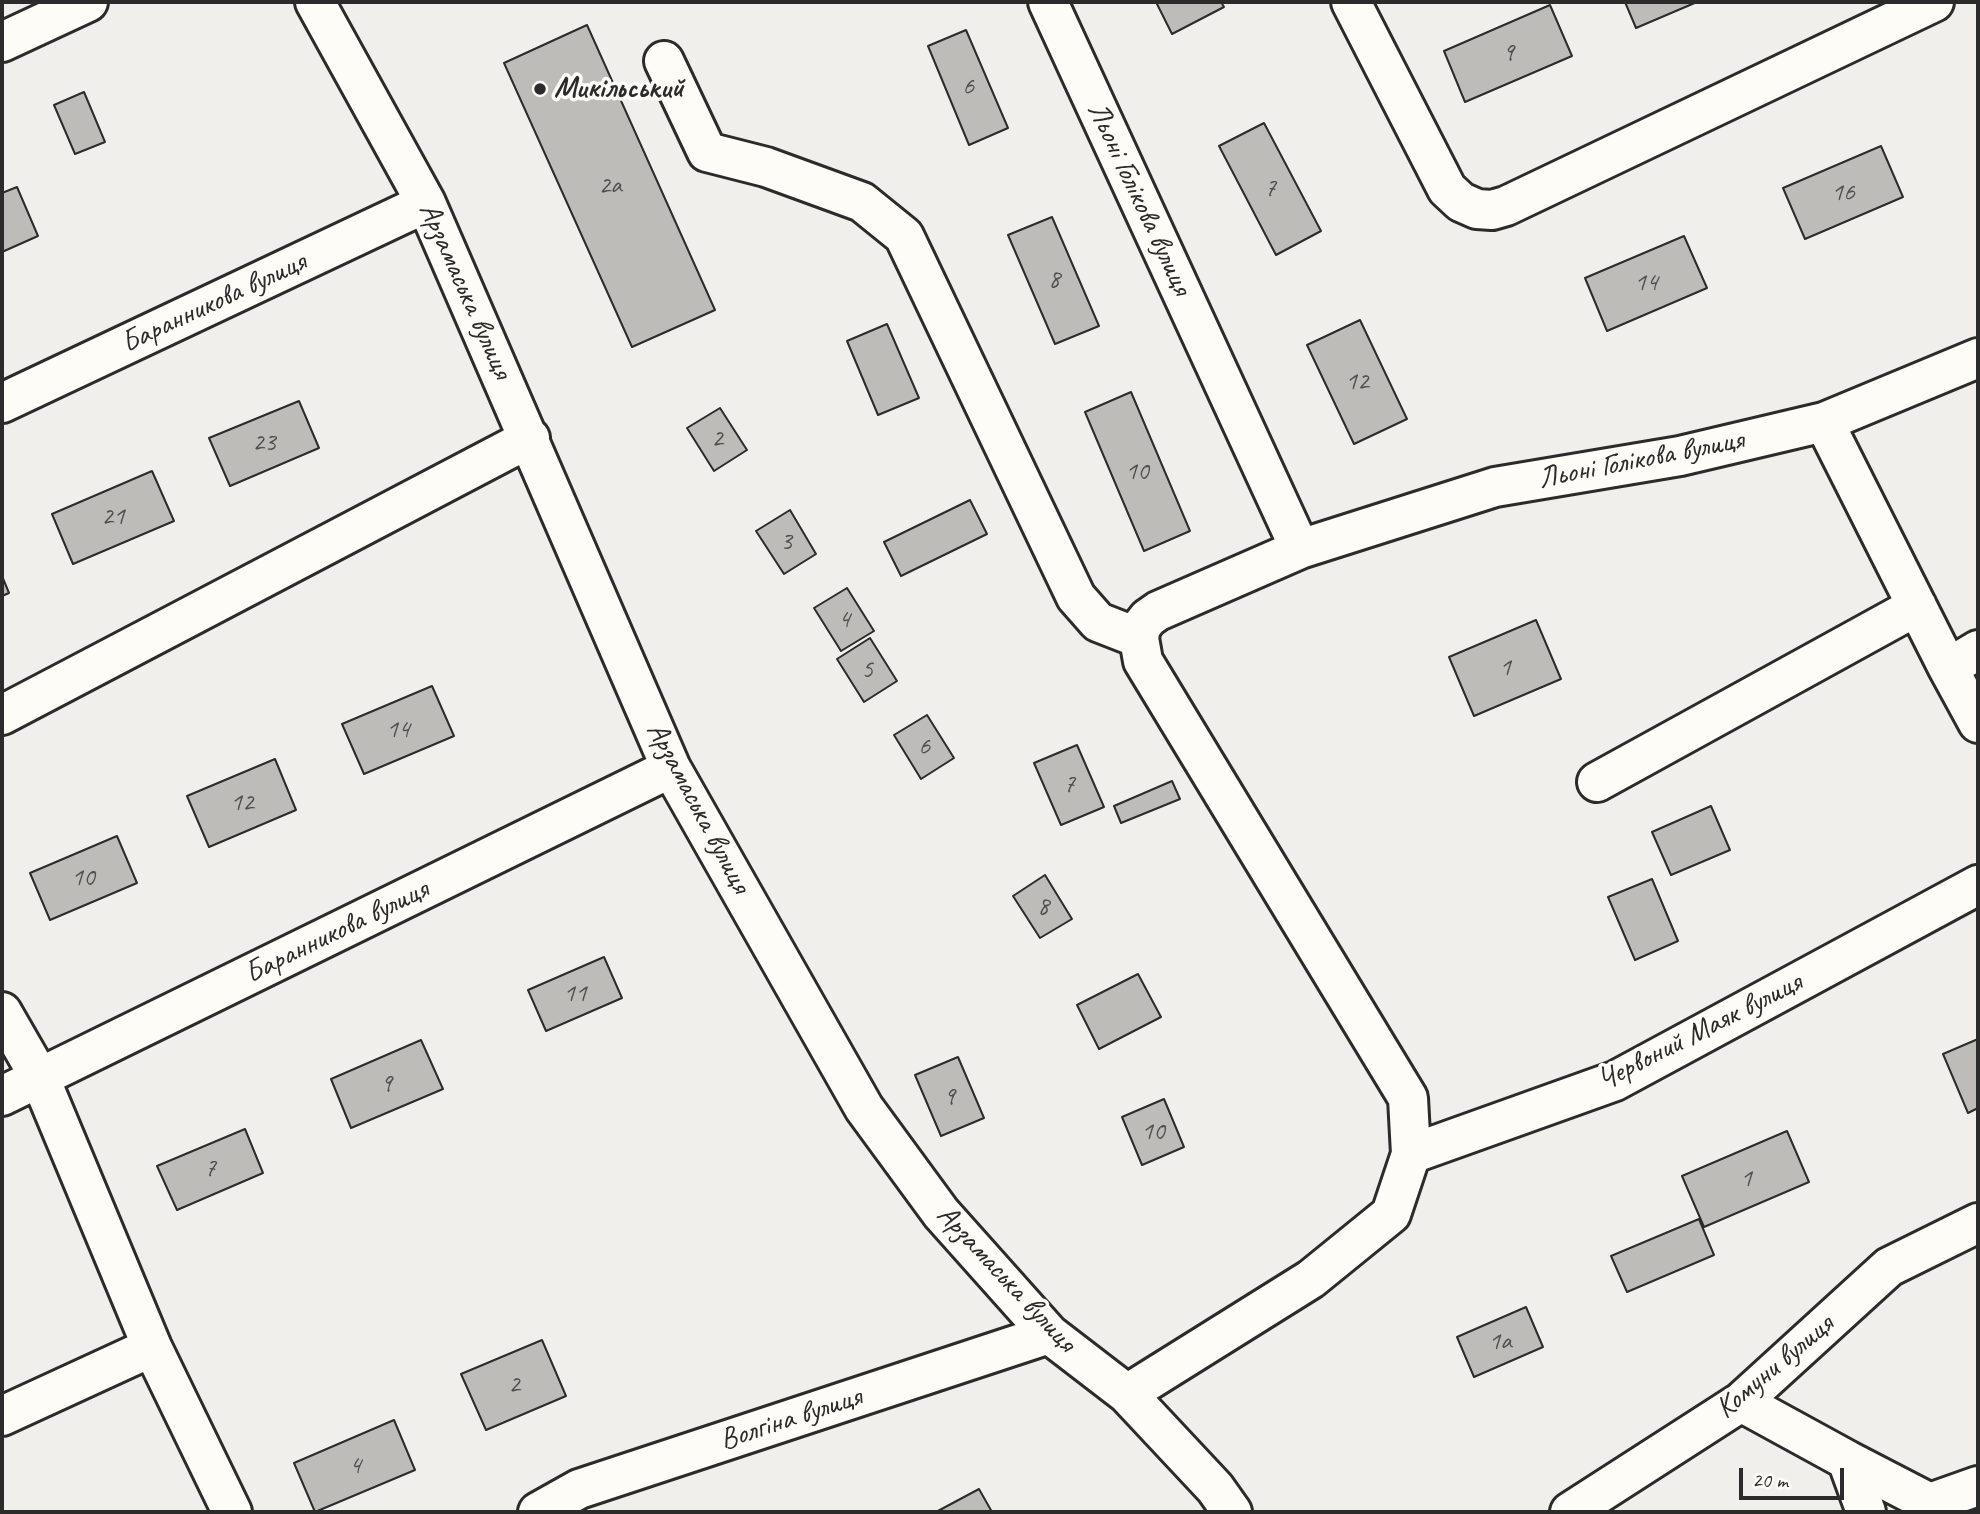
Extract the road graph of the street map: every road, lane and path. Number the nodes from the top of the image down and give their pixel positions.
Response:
1 (88, 2) edge
2 (315, 2) edge
3 (1048, 2) edge
4 (1351, 2) edge
5 (1934, 2) edge
6 (2, 42) edge
7 (664, 61) dead end
8 (426, 203) junction
9 (1978, 358) edge
10 (2, 402) edge
11 (1824, 422) junction
12 (530, 438) junction
13 (1300, 549) junction
14 (1917, 606) junction
15 (1148, 624) junction
16 (1963, 659) edge
17 (2, 715) edge
18 (1978, 723) edge
19 (671, 768) junction
20 (1597, 782) dead end
21 (1978, 885) edge
22 (2, 1012) edge
23 (40, 1078) junction
24 (2, 1096) edge
25 (1411, 1154) junction
26 (1978, 1223) edge
27 (1049, 1334) junction
28 (152, 1347) junction
29 (1127, 1394) junction
30 (1741, 1402) junction
31 (2, 1416) edge
32 (1847, 1460) junction
33 (1978, 1486) edge
34 (232, 1512) edge
35 (537, 1512) edge
36 (1232, 1512) edge
37 (1570, 1512) edge
38 (1866, 1512) edge

1 - 6 street
2 - 8 street, Арзамаська вулиця
3 - 13 street, Льоні Голікова вулиця
4 - 5 street
7 - 15 street
8 - 10 street, Баранникова вулиця
8 - 12 street, Арзамаська вулиця
9 - 11 street, Льоні Голікова вулиця
11 - 13 street, Льоні Голікова вулиця
11 - 14 street
12 - 17 street
12 - 19 street, Арзамаська вулиця
13 - 15 street, Льоні Голікова вулиця
14 - 16 street
14 - 20 street
15 - 25 street
16 - 18 street
19 - 23 street, Баранникова вулиця
19 - 27 street, Арзамаська вулиця
21 - 25 street, Червоний Маяк вулиця
22 - 23 street
23 - 24 street, Баранникова вулиця
23 - 28 street
25 - 29 street
26 - 30 street, Комуни вулиця
27 - 29 street, Арзамаська вулиця
27 - 35 street, Волгіна вулиця
28 - 31 street
28 - 34 street
29 - 36 street, Арзамаська вулиця
30 - 32 street
30 - 37 street, Комуни вулиця
32 - 33 street
32 - 38 street

